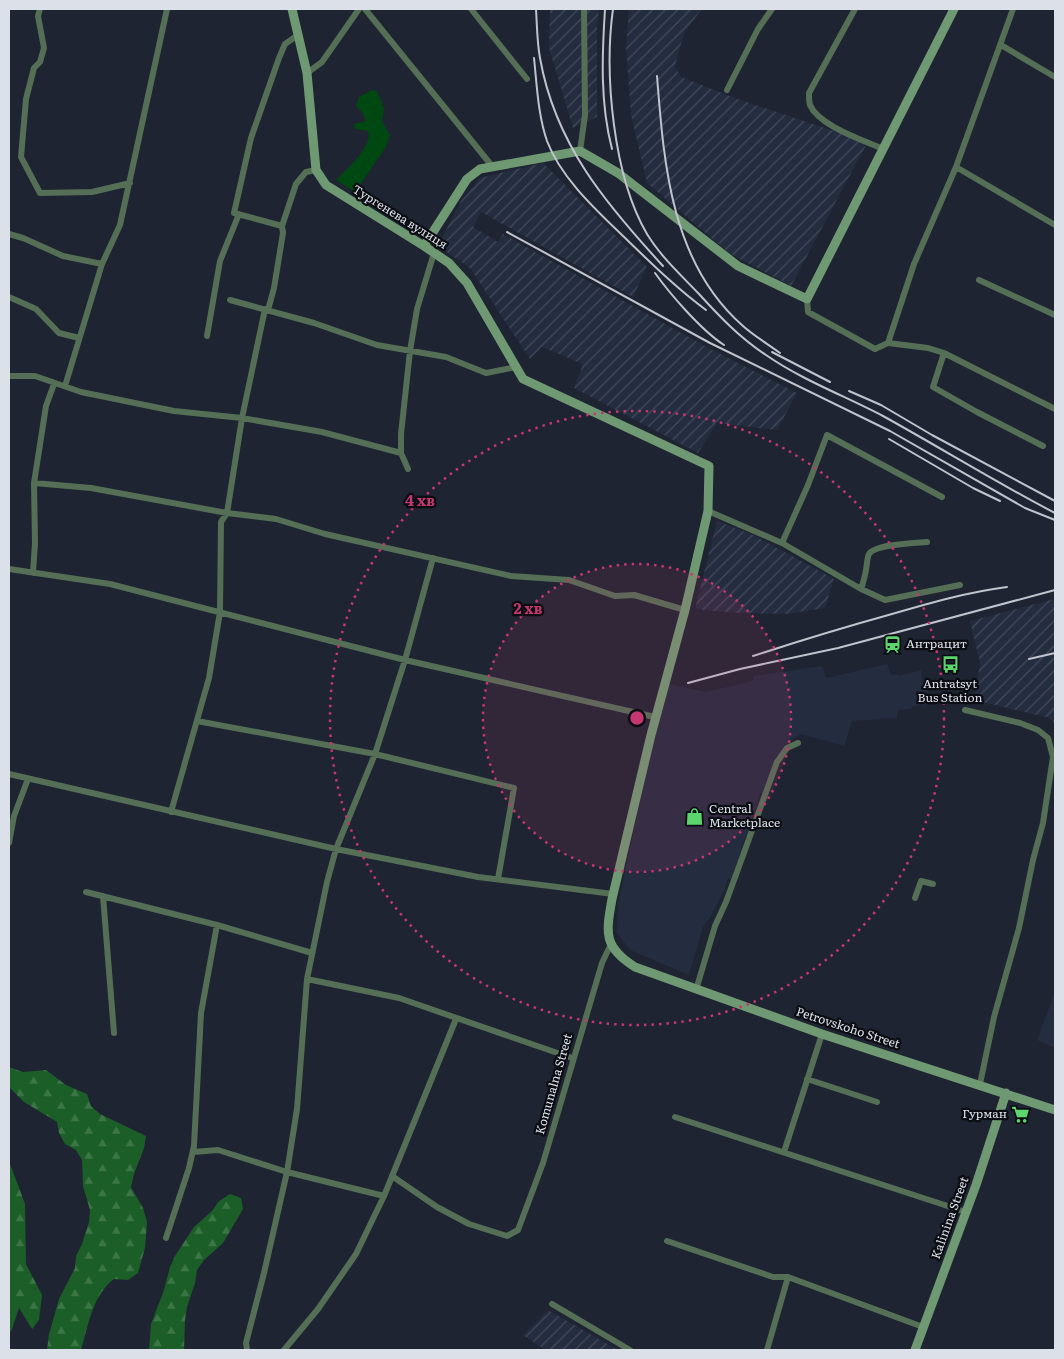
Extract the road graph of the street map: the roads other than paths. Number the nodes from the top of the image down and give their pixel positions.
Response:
1 (40, 9) edge
2 (167, 9) edge
3 (292, 9) edge
4 (365, 9) edge
5 (471, 9) edge
6 (584, 9) edge
7 (772, 9) edge
8 (855, 9) edge
9 (954, 9) edge
10 (1013, 9) edge
11 (356, 10) edge
12 (298, 35) junction
13 (1001, 45) junction
14 (307, 73) junction
15 (1055, 77) edge
16 (527, 79) dead end
17 (727, 90) dead end
18 (883, 149) junction
19 (580, 151) junction
20 (492, 166) junction
21 (956, 167) junction
22 (316, 170) junction
23 (130, 183) junction
24 (240, 214) junction
25 (1055, 225) edge
26 (282, 226) junction
27 (9, 234) edge
28 (424, 246) junction
29 (434, 253) junction
30 (102, 264) junction
31 (979, 280) dead end
32 (9, 297) edge
33 (807, 299) junction
34 (230, 300) dead end
35 (266, 310) junction
36 (1055, 315) edge
37 (207, 336) dead end
38 (79, 338) junction
39 (888, 343) junction
40 (410, 351) junction
41 (944, 353) junction
42 (516, 367) junction
43 (9, 376) edge
44 (54, 384) junction
45 (65, 386) junction
46 (1055, 410) edge
47 (242, 418) junction
48 (1043, 446) dead end
49 (400, 453) junction
50 (408, 469) dead end
51 (34, 483) junction
52 (942, 497) dead end
53 (708, 510) junction
54 (227, 514) junction
55 (782, 542) junction
56 (927, 542) dead end
57 (433, 558) junction
58 (9, 569) edge
59 (33, 573) junction
60 (960, 585) dead end
61 (861, 589) junction
62 (685, 610) junction
63 (220, 612) junction
64 (405, 660) junction
65 (965, 710) dead end
66 (655, 717) junction
67 (197, 721) junction
68 (798, 743) dead end
69 (375, 754) junction
70 (9, 774) edge
71 (28, 779) junction
72 (171, 812) junction
73 (9, 843) edge
74 (336, 849) junction
75 (498, 880) junction
76 (933, 884) dead end
77 (86, 892) dead end
78 (613, 894) junction
79 (103, 896) junction
80 (915, 898) dead end
81 (216, 925) junction
82 (611, 944) junction
83 (312, 953) junction
84 (307, 980) junction
85 (696, 990) junction
86 (456, 1019) junction
87 (114, 1033) dead end
88 (822, 1034) junction
89 (572, 1058) junction
90 (807, 1079) junction
91 (980, 1084) junction
92 (1006, 1093) junction
93 (877, 1102) dead end
94 (1055, 1110) edge
95 (675, 1117) dead end
96 (193, 1152) junction
97 (784, 1152) junction
98 (287, 1172) junction
99 (392, 1176) junction
100 (384, 1196) junction
101 (966, 1212) junction
102 (166, 1238) dead end
103 (667, 1241) dead end
104 (788, 1277) junction
105 (552, 1304) dead end
106 (923, 1327) junction
107 (247, 1350) edge
108 (284, 1350) edge
109 (630, 1350) edge
110 (767, 1350) edge
111 (915, 1350) edge

1 - 23 street
2 - 23 street
3 - 12 street
4 - 20 street
5 - 16 street
6 - 19 street
7 - 17 street
8 - 18 street
9 - 18 street
10 - 13 street
11 - 14 street
12 - 14 street
12 - 24 street
13 - 15 street
13 - 21 street
14 - 22 street
18 - 33 street
19 - 20 street
19 - 33 street
20 - 28 street
21 - 25 street
21 - 39 street
22 - 26 street
22 - 28 street, Тургенева вулиця
23 - 30 street
24 - 26 street
24 - 37 street
26 - 35 street
27 - 30 street
28 - 29 street, Тургенева вулиця
29 - 40 street
29 - 42 street, Тургенева вулиця
30 - 38 street
31 - 36 street
32 - 38 street
33 - 39 street
34 - 35 street
35 - 40 street
35 - 47 street
38 - 45 street
39 - 41 street
40 - 42 street
40 - 49 street
41 - 46 street
41 - 48 street
42 - 53 street, Тургенева вулиця
43 - 44 street
44 - 45 street
44 - 51 street
45 - 47 street
47 - 49 street
47 - 54 street
49 - 50 street
51 - 54 street
51 - 59 street
52 - 55 street
53 - 55 street
53 - 62 street
54 - 57 street
54 - 63 street
55 - 61 street
56 - 61 street
57 - 62 street
57 - 64 street
58 - 59 street
59 - 63 street
60 - 61 street
62 - 66 street
63 - 64 street
63 - 67 street
64 - 66 street
64 - 69 street
65 - 91 street
66 - 78 street
67 - 69 street
67 - 72 street
68 - 85 street
69 - 74 street
69 - 75 street
70 - 71 street
71 - 72 street
71 - 73 street
72 - 74 street
74 - 75 street
74 - 83 street
75 - 78 street
76 - 80 street
77 - 79 street
78 - 82 street
79 - 81 street
79 - 87 street
81 - 83 street
81 - 96 street
82 - 85 street, Petrovskoho Street
82 - 89 street, Komunalna Street
83 - 84 street
84 - 86 street
84 - 98 street
85 - 88 street, Petrovskoho Street
86 - 89 street
86 - 99 street
88 - 90 street
88 - 91 street, Petrovskoho Street
89 - 99 street, Komunalna Street
90 - 93 street
90 - 97 street
91 - 92 street, Petrovskoho Street
92 - 94 street, Petrovskoho Street
92 - 101 street, Kalinina Street
95 - 97 street
96 - 98 street
96 - 102 street
97 - 101 street
98 - 100 street
98 - 107 street
99 - 100 street
100 - 108 street
101 - 106 street, Kalinina Street
103 - 104 street
104 - 106 street
104 - 110 street
105 - 109 street
106 - 111 street, Kalinina Street

